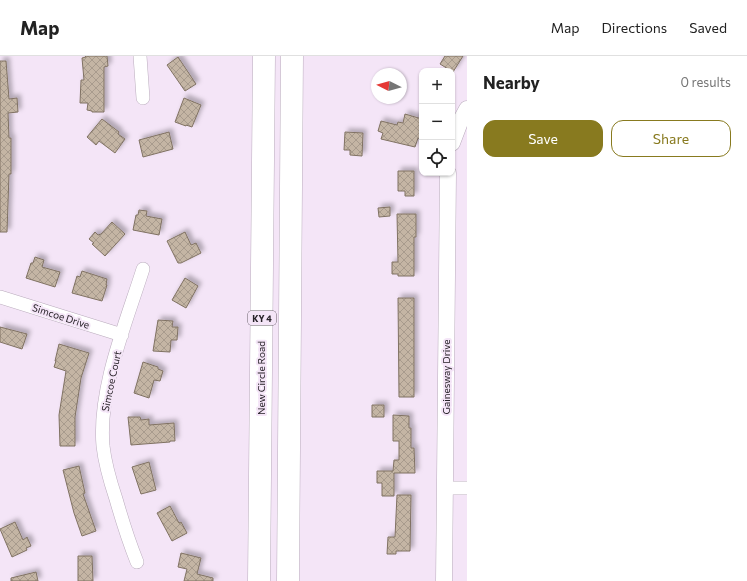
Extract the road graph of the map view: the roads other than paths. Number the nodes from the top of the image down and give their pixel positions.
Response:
1 (140, 56) edge
2 (264, 56) edge
3 (292, 56) edge
4 (144, 98) dead end
5 (467, 109) edge
6 (453, 140) edge
7 (448, 176) edge
8 (143, 269) dead end
9 (0, 297) edge
10 (122, 335) junction
11 (446, 488) junction
12 (467, 488) edge
13 (137, 562) dead end
14 (259, 581) edge
15 (288, 581) edge
16 (444, 581) edge

1 - 4 street
2 - 14 highway, New Circle Road / KY 4
3 - 15 highway, KY 4
5 - 6 street
7 - 11 street, Gainesway Drive
8 - 10 street, Simcoe Court
9 - 10 street, Simcoe Drive
10 - 13 street, Simcoe Court
11 - 12 street
11 - 16 street, Gainesway Drive

